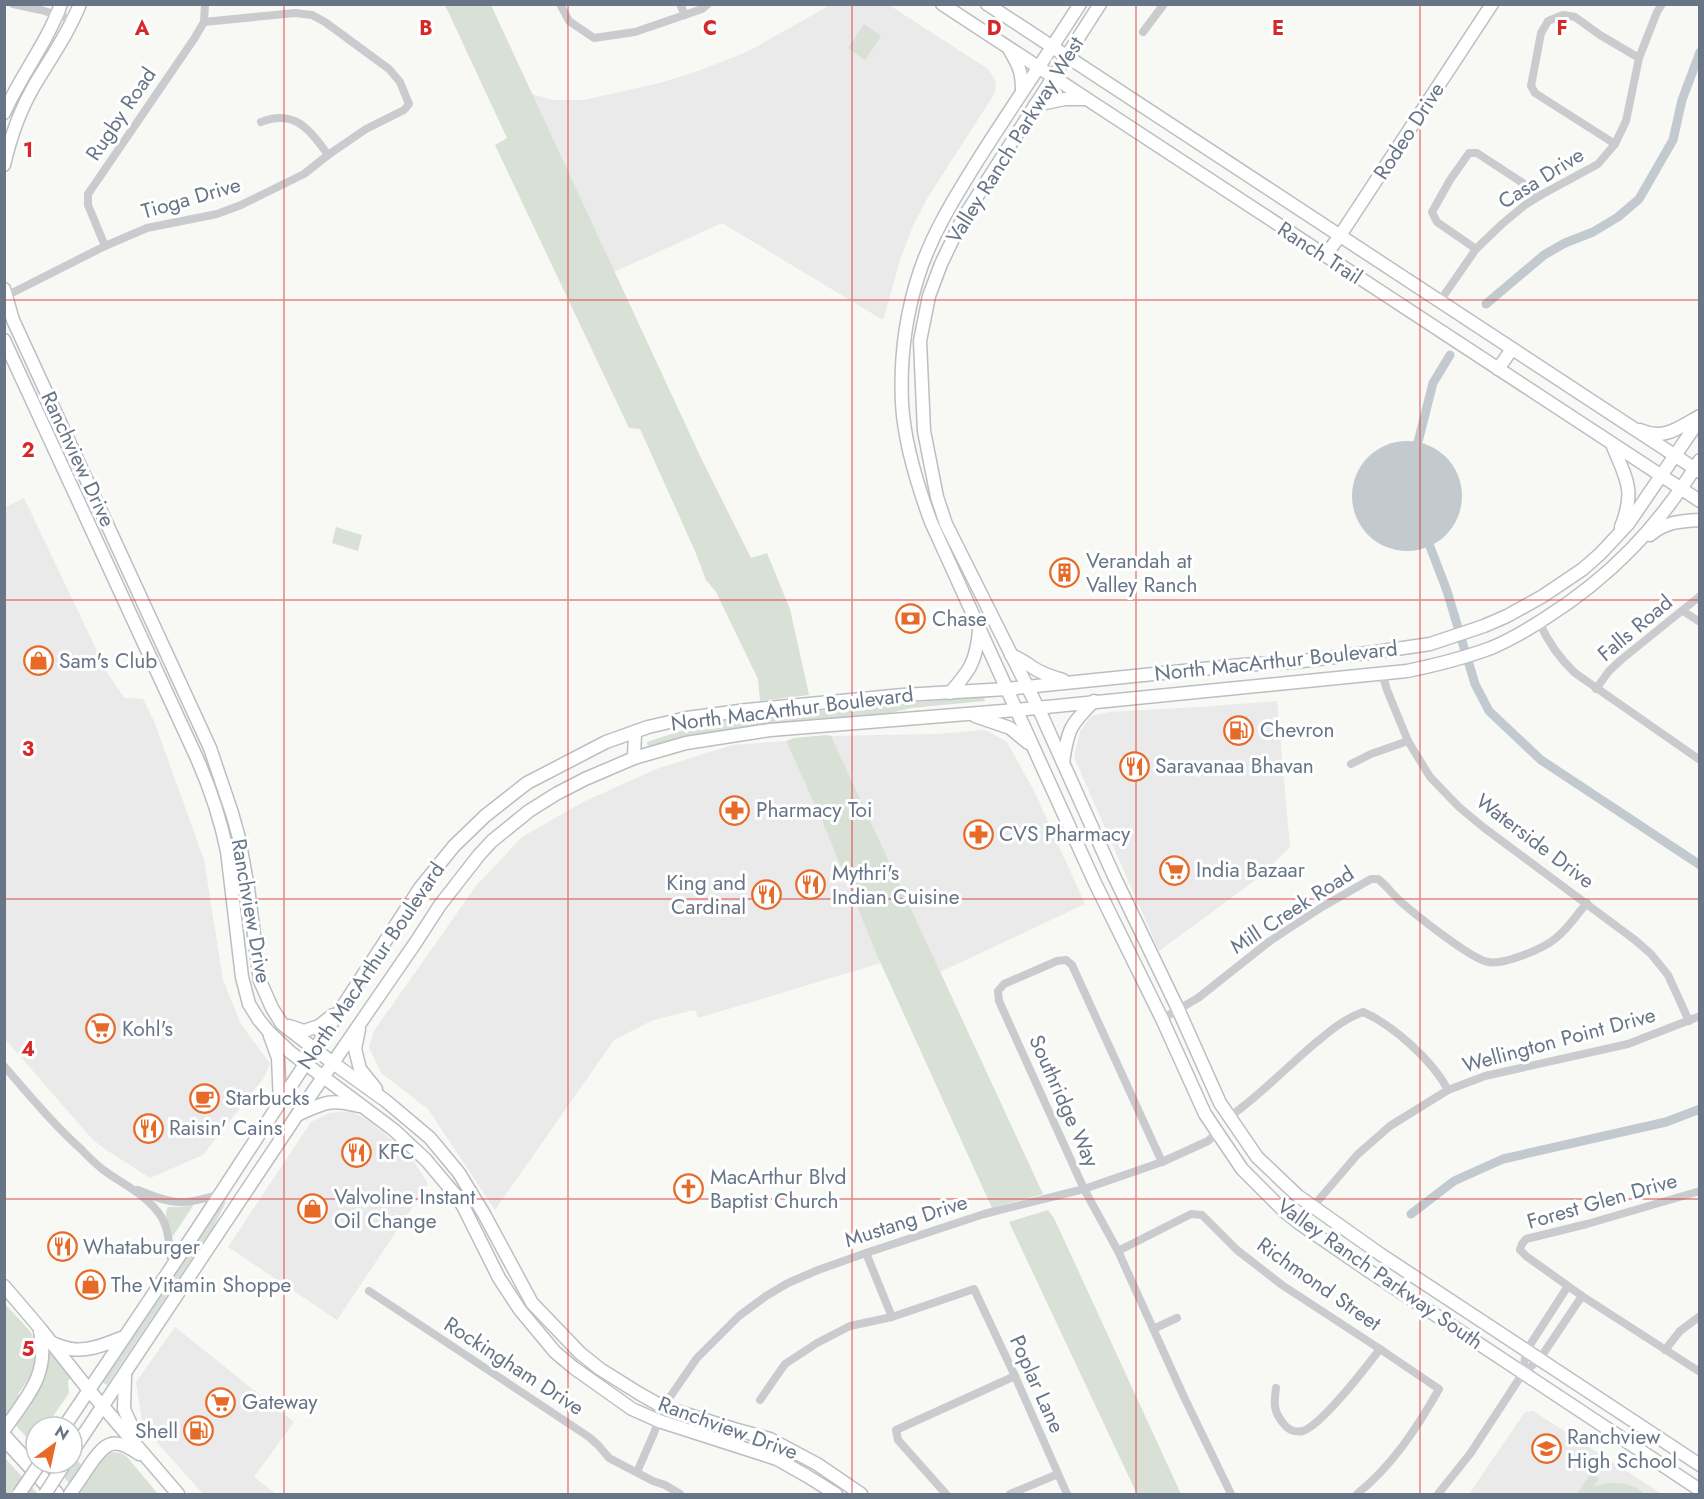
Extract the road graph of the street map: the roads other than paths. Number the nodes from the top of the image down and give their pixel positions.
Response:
1 (13, 4) edge
2 (80, 4) edge
3 (204, 4) edge
4 (560, 4) edge
5 (680, 4) edge
6 (708, 4) edge
7 (942, 4) edge
8 (987, 4) edge
9 (1080, 4) edge
10 (1100, 4) edge
11 (1164, 4) edge
12 (1492, 4) edge
13 (1662, 4) edge
14 (59, 9) edge
15 (685, 15) junction
16 (74, 20) junction
17 (204, 22) junction
18 (1143, 32) dead end
19 (1007, 47) junction
20 (1052, 48) junction
21 (1066, 57) junction
22 (1640, 58) junction
23 (1038, 67) junction
24 (1053, 77) junction
25 (1022, 90) junction
26 (1087, 99) junction
27 (1035, 105) junction
28 (4, 113) edge
29 (261, 122) dead end
30 (1615, 144) junction
31 (328, 155) junction
32 (4, 165) edge
33 (1541, 195) junction
34 (1339, 237) junction
35 (105, 246) junction
36 (1476, 249) junction
37 (1325, 256) junction
38 (926, 258) junction
39 (941, 264) junction
40 (5, 292) edge
41 (1440, 301) junction
42 (4, 340) edge
43 (1512, 349) junction
44 (32, 358) junction
45 (16, 364) junction
46 (1498, 369) junction
47 (1700, 417) edge
48 (1625, 424) junction
49 (1611, 443) junction
50 (1674, 456) junction
51 (930, 465) junction
52 (1698, 467) edge
53 (915, 468) junction
54 (1661, 476) junction
55 (1681, 488) junction
56 (1700, 501) edge
57 (1700, 520) edge
58 (1617, 536) junction
59 (1630, 550) junction
60 (1700, 596) edge
61 (1683, 611) junction
62 (1539, 622) junction
63 (1700, 622) edge
64 (980, 629) junction
65 (1011, 655) junction
66 (1242, 665) junction
67 (1382, 673) junction
68 (1070, 682) junction
69 (1242, 686) junction
70 (1027, 687) junction
71 (1006, 689) junction
72 (1596, 689) junction
73 (950, 693) junction
74 (1094, 701) junction
75 (1038, 707) junction
76 (1016, 710) junction
77 (968, 713) junction
78 (635, 732) junction
79 (618, 737) junction
80 (1408, 741) junction
81 (1032, 747) junction
82 (210, 748) junction
83 (195, 754) junction
84 (634, 758) junction
85 (1700, 760) edge
86 (1063, 764) junction
87 (1351, 764) dead end
88 (216, 765) junction
89 (201, 769) junction
90 (1113, 876) junction
91 (1095, 883) junction
92 (1587, 903) junction
93 (341, 1009) junction
94 (1178, 1009) junction
95 (1700, 1016) edge
96 (1162, 1019) junction
97 (1689, 1021) junction
98 (361, 1022) junction
99 (282, 1024) junction
100 (269, 1032) junction
101 (314, 1050) junction
102 (333, 1063) junction
103 (305, 1064) junction
104 (4, 1066) edge
105 (323, 1077) junction
106 (1448, 1090) junction
107 (386, 1101) junction
108 (280, 1102) junction
109 (366, 1108) junction
110 (297, 1115) junction
111 (1228, 1117) junction
112 (1218, 1132) junction
113 (1162, 1162) junction
114 (130, 1186) junction
115 (1084, 1189) junction
116 (1700, 1191) edge
117 (220, 1194) junction
118 (1312, 1206) junction
119 (1299, 1223) junction
120 (499, 1243) junction
121 (485, 1250) junction
122 (1118, 1251) junction
123 (866, 1252) junction
124 (172, 1268) junction
125 (4, 1286) edge
126 (1568, 1286) junction
127 (369, 1291) dead end
128 (1582, 1296) junction
129 (1700, 1316) edge
130 (892, 1317) junction
131 (1549, 1317) junction
132 (1177, 1318) dead end
133 (1563, 1325) junction
134 (39, 1327) junction
135 (1153, 1329) junction
136 (125, 1336) junction
137 (52, 1343) junction
138 (1380, 1348) junction
139 (1665, 1350) junction
140 (1526, 1351) junction
141 (1539, 1360) junction
142 (126, 1372) junction
143 (1700, 1372) edge
144 (1523, 1373) junction
145 (1015, 1376) junction
146 (1276, 1388) dead end
147 (88, 1389) junction
148 (760, 1400) dead end
149 (102, 1405) junction
150 (663, 1407) junction
151 (73, 1415) edge
152 (659, 1421) junction
153 (4, 1430) edge
154 (84, 1433) edge
155 (4, 1437) edge
156 (132, 1440) junction
157 (152, 1463) junction
158 (1700, 1465) edge
159 (637, 1473) junction
160 (1058, 1474) junction
161 (32, 1475) edge
162 (57, 1475) edge
163 (1699, 1489) edge
164 (19, 1494) edge
165 (45, 1494) edge
166 (56, 1494) edge
167 (70, 1494) edge
168 (178, 1494) edge
169 (680, 1494) edge
170 (836, 1494) edge
171 (861, 1494) edge
172 (946, 1494) edge
173 (1010, 1494) edge
174 (1067, 1494) edge
175 (1231, 1494) edge
176 (1357, 1494) edge
177 (1438, 1494) edge

1 - 14 street
2 - 16 main road
3 - 17 street
4 - 15 street
5 - 15 street
6 - 15 street
7 - 19 main road, Ranch Trail
8 - 20 main road, Ranch Trail
9 - 20 main road, Valley Ranch Parkway West
10 - 21 main road, Valley Ranch Parkway West
11 - 18 street
12 - 34 main road, Rodeo Drive
13 - 22 street, Casa Drive
14 - 16 street
14 - 28 main road
16 - 32 main road
17 - 31 street, Tioga Drive
17 - 35 street, Rugby Road
19 - 23 main road, Ranch Trail
19 - 25 main road
20 - 21 main road, Ranch Trail
20 - 23 main road, Valley Ranch Parkway West
21 - 24 main road, Valley Ranch Parkway West
21 - 34 main road, Ranch Trail
22 - 30 street, Casa Drive
22 - 30 street
23 - 24 main road, Ranch Trail
23 - 25 main road, Valley Ranch Parkway West
24 - 26 main road, Ranch Trail
24 - 27 main road, Valley Ranch Parkway West
25 - 38 main road, Valley Ranch Parkway West
26 - 27 main road
26 - 37 main road, Ranch Trail
27 - 39 main road, Valley Ranch Parkway West
29 - 31 street
30 - 33 street, Casa Drive
31 - 35 street, Tioga Drive
33 - 36 street, Casa Drive
33 - 36 street
34 - 37 main road, Rodeo Drive
34 - 41 main road, Ranch Trail
35 - 40 street, Tioga Drive
36 - 41 street, Casa Drive
37 - 46 main road, Ranch Trail
38 - 39 main road
38 - 53 main road, Valley Ranch Parkway West
39 - 51 main road, Valley Ranch Parkway West
40 - 44 main road, Ranchview Drive
41 - 43 main road, Ranch Trail
42 - 45 main road, Ranchview Drive
43 - 46 main road
43 - 48 main road, Ranch Trail
44 - 45 main road
44 - 82 main road, Ranchview Drive
45 - 83 main road, Ranchview Drive
46 - 49 main road, Ranch Trail
47 - 48 main road
47 - 50 main road, North MacArthur Boulevard
48 - 50 main road, Ranch Trail
49 - 54 main road, Ranch Trail
49 - 58 main road
50 - 52 main road, Ranch Trail
50 - 54 main road, North MacArthur Boulevard
51 - 53 main road
51 - 65 main road, Valley Ranch Parkway West
52 - 55 main road, North MacArthur Boulevard
53 - 64 main road, Valley Ranch Parkway West
54 - 55 main road, Ranch Trail
54 - 58 main road, North MacArthur Boulevard
55 - 56 main road, Ranch Trail
55 - 59 main road, North MacArthur Boulevard
57 - 59 main road
58 - 66 main road, North MacArthur Boulevard
59 - 62 main road, North MacArthur Boulevard
60 - 61 street, Falls Road
61 - 63 street
61 - 72 street, Falls Road
62 - 67 main road, North MacArthur Boulevard
62 - 72 street
64 - 71 main road, Valley Ranch Parkway West
64 - 73 main road
65 - 68 main road
65 - 70 main road, Valley Ranch Parkway West
66 - 68 main road, North MacArthur Boulevard
66 - 69 main road
67 - 69 main road, North MacArthur Boulevard
67 - 80 street, Waterside Drive
68 - 70 main road, North MacArthur Boulevard
69 - 74 main road, North MacArthur Boulevard
70 - 71 main road, North MacArthur Boulevard
70 - 75 main road, Valley Ranch Parkway South
71 - 73 main road, North MacArthur Boulevard
71 - 76 main road, Valley Ranch Parkway South
72 - 85 street
73 - 78 main road, North MacArthur Boulevard
74 - 75 main road, North MacArthur Boulevard
74 - 86 main road
75 - 76 main road, North MacArthur Boulevard
75 - 86 main road, Valley Ranch Parkway South
76 - 77 main road, North MacArthur Boulevard
76 - 81 main road, Valley Ranch Parkway South
77 - 81 main road
77 - 84 main road, North MacArthur Boulevard
78 - 79 main road, North MacArthur Boulevard
78 - 84 main road
79 - 84 main road
79 - 93 main road, North MacArthur Boulevard
80 - 87 street
80 - 92 street, Waterside Drive
81 - 91 main road, Valley Ranch Parkway South
82 - 83 main road
82 - 88 main road, Ranchview Drive
83 - 89 main road, Ranchview Drive
84 - 98 main road, North MacArthur Boulevard
86 - 90 main road, Valley Ranch Parkway South
88 - 89 main road
88 - 99 main road, Ranchview Drive
89 - 100 main road, Ranchview Drive
90 - 91 main road
90 - 94 main road, Valley Ranch Parkway South
91 - 96 main road, Valley Ranch Parkway South
92 - 94 street, Mill Creek Road
92 - 97 street, Waterside Drive
93 - 99 main road
93 - 101 main road, North MacArthur Boulevard
94 - 96 street, Mill Creek Road
94 - 111 main road, Valley Ranch Parkway South
95 - 97 street, Wellington Point Drive
96 - 112 main road, Valley Ranch Parkway South
97 - 106 street, Wellington Point Drive
98 - 102 main road, North MacArthur Boulevard
98 - 107 main road
99 - 101 main road, Ranchview Drive
100 - 103 main road, Ranchview Drive
100 - 108 main road
101 - 102 main road, Ranchview Drive
101 - 103 main road, North MacArthur Boulevard
102 - 105 main road, North MacArthur Boulevard
102 - 107 main road, Ranchview Drive
103 - 105 main road, Ranchview Drive
103 - 108 main road, North MacArthur Boulevard
104 - 114 street
105 - 109 main road, Ranchview Drive
105 - 110 main road, North MacArthur Boulevard
106 - 111 street
106 - 118 street, Wellington Point Drive
107 - 120 main road, Ranchview Drive
108 - 117 main road, North MacArthur Boulevard
109 - 110 main road
109 - 121 main road, Ranchview Drive
110 - 142 main road, North MacArthur Boulevard
111 - 118 main road, Valley Ranch Parkway South
112 - 113 street, Mustang Drive
112 - 119 main road, Valley Ranch Parkway South
113 - 115 street, Mustang Drive
113 - 115 street, Southridge Way
114 - 117 street
114 - 124 street
115 - 122 street, Southridge Way
115 - 123 street, Mustang Drive
116 - 126 street, Forest Glen Drive
117 - 124 main road, North MacArthur Boulevard
118 - 119 street, Wellington Point Drive
118 - 140 main road, Valley Ranch Parkway South
119 - 144 main road, Valley Ranch Parkway South
120 - 121 main road
120 - 150 main road, Ranchview Drive
121 - 152 main road, Ranchview Drive
122 - 135 street, Southridge Way
122 - 138 street, Richmond Street
123 - 130 street
123 - 150 street, Mustang Drive
124 - 136 main road, North MacArthur Boulevard
125 - 134 main road
126 - 128 street
126 - 131 street
127 - 159 street, Rockingham Drive
128 - 133 street
128 - 139 street
129 - 139 street
130 - 145 street, Poplar Lane
130 - 148 street
131 - 133 street
131 - 140 street
132 - 135 street
133 - 141 street
134 - 137 main road
134 - 153 main road
135 - 175 street, Southridge Way
136 - 137 main road
136 - 147 main road, North MacArthur Boulevard
137 - 147 main road
138 - 146 street
138 - 176 street, Richmond Street
139 - 143 street
140 - 141 main road, Valley Ranch Parkway South
140 - 144 street
141 - 144 street
141 - 158 main road, Valley Ranch Parkway South
142 - 149 main road, North MacArthur Boulevard
142 - 156 main road
144 - 163 main road, Valley Ranch Parkway South
144 - 177 street
145 - 160 street, Poplar Lane
145 - 172 street
147 - 149 main road
147 - 151 main road, North MacArthur Boulevard
149 - 154 main road, North MacArthur Boulevard
149 - 156 main road
150 - 152 street, Mustang Drive
150 - 171 main road, Ranchview Drive
152 - 159 street
152 - 170 main road, Ranchview Drive
155 - 166 highway
156 - 157 main road
157 - 167 main road
157 - 168 main road
159 - 169 street, Rockingham Drive
160 - 173 street
160 - 174 street, Poplar Lane
161 - 164 main road, bridge
162 - 165 main road, bridge

